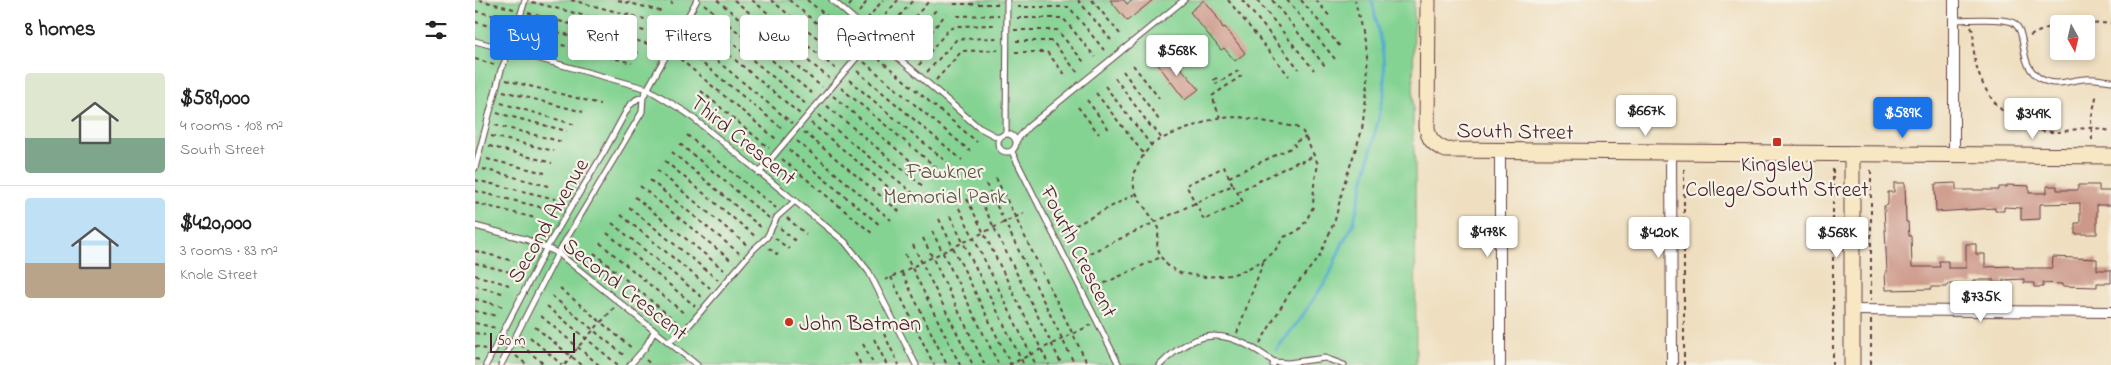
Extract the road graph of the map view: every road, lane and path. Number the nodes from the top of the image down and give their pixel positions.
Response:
1 (479, 0) edge
2 (525, 0) edge
3 (571, 0) edge
4 (618, 0) edge
5 (663, 0) edge
6 (698, 0) edge
7 (717, 0) edge
8 (752, 0) edge
9 (771, 0) edge
10 (789, 0) edge
11 (807, 0) edge
12 (832, 0) edge
13 (868, 0) edge
14 (883, 0) edge
15 (898, 0) edge
16 (913, 0) edge
17 (930, 0) edge
18 (1078, 0) edge
19 (1092, 0) edge
20 (1184, 0) edge
21 (1228, 0) edge
22 (1242, 0) edge
23 (1257, 0) edge
24 (1272, 0) edge
25 (1287, 0) edge
26 (1301, 0) edge
27 (1316, 0) edge
28 (1355, 0) edge
29 (1428, 0) edge
30 (1954, 0) edge
31 (1007, 2) edge
32 (673, 3) dead end
33 (953, 4) dead end
34 (1017, 7) dead end
35 (692, 10) junction
36 (935, 10) dead end
37 (522, 11) junction
38 (475, 12) edge
39 (664, 12) dead end
40 (947, 14) dead end
41 (490, 15) edge
42 (521, 15) edge
43 (689, 15) edge
44 (826, 15) edge
45 (850, 15) edge
46 (856, 15) edge
47 (870, 15) edge
48 (887, 15) edge
49 (901, 15) edge
50 (917, 15) edge
51 (931, 15) edge
52 (1007, 15) junction
53 (957, 16) dead end
54 (1017, 18) dead end
55 (1331, 18) dead end
56 (647, 20) edge
57 (1954, 20) junction
58 (1971, 20) junction
59 (475, 22) edge
60 (2111, 23) edge
61 (818, 24) edge
62 (2095, 24) edge
63 (994, 25) dead end
64 (490, 26) edge
65 (2050, 26) edge
66 (1007, 30) junction
67 (558, 32) edge
68 (647, 32) edge
69 (1120, 34) dead end
70 (1007, 38) junction
71 (475, 40) edge
72 (1111, 40) dead end
73 (2022, 40) junction
74 (1016, 41) dead end
75 (647, 43) edge
76 (490, 44) edge
77 (558, 44) edge
78 (1007, 50) junction
79 (1104, 50) dead end
80 (1342, 50) dead end
81 (1015, 52) dead end
82 (642, 54) dead end
83 (730, 56) edge
84 (1095, 58) dead end
85 (1335, 59) dead end
86 (475, 60) edge
87 (505, 60) edge
88 (545, 60) edge
89 (664, 60) edge
90 (717, 60) edge
91 (854, 60) edge
92 (861, 60) edge
93 (880, 60) edge
94 (902, 60) edge
95 (1084, 62) dead end
96 (905, 63) junction
97 (632, 64) dead end
98 (850, 65) junction
99 (1133, 65) dead end
100 (502, 66) junction
101 (1325, 66) dead end
102 (914, 70) junction
103 (1299, 70) dead end
104 (1314, 70) dead end
105 (1123, 71) dead end
106 (1078, 73) dead end
107 (842, 75) junction
108 (1289, 76) dead end
109 (1067, 77) dead end
110 (498, 78) junction
111 (922, 78) junction
112 (1115, 78) dead end
113 (1217, 78) dead end
114 (2111, 82) edge
115 (931, 85) junction
116 (1105, 86) dead end
117 (496, 89) junction
118 (648, 89) junction
119 (701, 91) dead end
120 (828, 91) junction
121 (1097, 93) dead end
122 (2097, 93) dead end
123 (643, 97) junction
124 (1159, 98) dead end
125 (820, 100) junction
126 (1087, 100) dead end
127 (493, 101) junction
128 (600, 104) dead end
129 (1078, 107) dead end
130 (812, 110) junction
131 (490, 111) junction
132 (583, 112) dead end
133 (805, 118) junction
134 (1219, 118) junction
135 (1159, 120) dead end
136 (487, 123) junction
137 (576, 125) dead end
138 (797, 127) junction
139 (2091, 128) junction
140 (567, 130) dead end
141 (1110, 130) dead end
142 (2111, 131) edge
143 (484, 134) junction
144 (1006, 134) junction
145 (1099, 134) dead end
146 (687, 135) dead end
147 (1305, 137) junction
148 (999, 138) junction
149 (1163, 139) junction
150 (2092, 140) dead end
151 (1016, 141) junction
152 (563, 142) dead end
153 (977, 142) dead end
154 (481, 144) junction
155 (680, 144) dead end
156 (1151, 145) junction
157 (970, 151) dead end
158 (1500, 151) junction
159 (554, 152) dead end
160 (672, 152) dead end
161 (1012, 152) junction
162 (1671, 152) junction
163 (775, 153) junction
164 (1144, 154) junction
165 (1852, 154) junction
166 (1954, 155) junction
167 (478, 156) junction
168 (1315, 156) junction
169 (2111, 156) edge
170 (962, 160) dead end
171 (665, 161) dead end
172 (552, 163) dead end
173 (949, 164) dead end
174 (475, 168) edge
175 (1684, 169) dead end
176 (1833, 169) dead end
177 (657, 170) dead end
178 (1871, 170) dead end
179 (759, 172) junction
180 (545, 173) dead end
181 (1229, 177) junction
182 (931, 178) dead end
183 (996, 178) dead end
184 (475, 180) edge
185 (650, 180) dead end
186 (986, 184) dead end
187 (1233, 185) junction
188 (548, 186) dead end
189 (640, 186) dead end
190 (925, 188) dead end
191 (475, 191) edge
192 (913, 192) dead end
193 (1237, 192) junction
194 (977, 193) dead end
195 (1137, 193) junction
196 (635, 197) dead end
197 (556, 199) dead end
198 (967, 199) dead end
199 (795, 201) junction
200 (905, 201) dead end
201 (475, 202) edge
202 (1195, 203) junction
203 (629, 207) dead end
204 (959, 208) dead end
205 (556, 211) dead end
206 (900, 212) dead end
207 (781, 213) junction
208 (1024, 213) dead end
209 (621, 215) dead end
210 (950, 216) dead end
211 (1015, 217) junction
212 (535, 218) dead end
213 (939, 219) dead end
214 (1005, 222) junction
215 (1155, 222) junction
216 (774, 223) junction
217 (612, 224) dead end
218 (475, 226) edge
219 (994, 227) junction
220 (932, 231) dead end
221 (984, 232) junction
222 (607, 233) dead end
223 (769, 233) junction
224 (806, 234) dead end
225 (873, 234) dead end
226 (1055, 236) junction
227 (973, 237) junction
228 (923, 238) dead end
229 (761, 242) junction
230 (963, 242) junction
231 (600, 243) dead end
232 (798, 243) dead end
233 (913, 245) dead end
234 (547, 247) junction
235 (953, 247) junction
236 (789, 249) dead end
237 (753, 250) junction
238 (475, 252) edge
239 (943, 252) junction
240 (558, 253) junction
241 (594, 253) dead end
242 (905, 254) dead end
243 (778, 255) dead end
244 (932, 257) junction
245 (1161, 257) junction
246 (745, 259) junction
247 (1265, 260) junction
248 (514, 261) dead end
249 (922, 262) junction
250 (475, 263) edge
251 (1069, 263) junction
252 (738, 267) junction
253 (912, 267) junction
254 (901, 272) junction
255 (514, 273) dead end
256 (475, 275) edge
257 (731, 276) junction
258 (891, 277) junction
259 (885, 280) dead end
260 (509, 284) dead end
261 (723, 284) junction
262 (475, 286) edge
263 (560, 288) dead end
264 (716, 293) junction
265 (1084, 293) junction
266 (506, 294) dead end
267 (552, 296) dead end
268 (475, 299) edge
269 (619, 302) junction
270 (708, 302) junction
271 (504, 306) dead end
272 (547, 306) dead end
273 (701, 310) junction
274 (1852, 310) junction
275 (1871, 310) junction
276 (475, 311) edge
277 (2111, 312) edge
278 (497, 316) dead end
279 (541, 316) dead end
280 (693, 320) junction
281 (601, 322) junction
282 (1098, 322) junction
283 (475, 323) edge
284 (535, 327) dead end
285 (496, 328) dead end
286 (685, 329) junction
287 (594, 330) junction
288 (655, 330) junction
289 (475, 333) edge
290 (884, 334) dead end
291 (1073, 334) junction
292 (485, 335) dead end
293 (530, 337) dead end
294 (1062, 338) junction
295 (874, 339) dead end
296 (586, 340) junction
297 (1234, 340) junction
298 (669, 341) junction
299 (863, 344) dead end
300 (1052, 344) junction
301 (521, 345) dead end
302 (475, 346) edge
303 (578, 347) junction
304 (485, 349) dead end
305 (1041, 349) junction
306 (1257, 350) junction
307 (855, 353) dead end
308 (640, 355) junction
309 (1031, 355) junction
310 (516, 356) dead end
311 (571, 356) junction
312 (475, 358) edge
313 (1021, 359) junction
314 (481, 360) dead end
315 (631, 364) edge
316 (1273, 364) edge
317 (1289, 364) edge
318 (486, 365) edge
319 (501, 365) edge
320 (527, 365) edge
321 (545, 365) edge
322 (564, 365) edge
323 (582, 365) edge
324 (599, 365) edge
325 (618, 365) edge
326 (653, 365) edge
327 (697, 365) edge
328 (861, 365) edge
329 (874, 365) edge
330 (887, 365) edge
331 (899, 365) edge
332 (916, 365) edge
333 (934, 365) edge
334 (947, 365) edge
335 (960, 365) edge
336 (973, 365) edge
337 (985, 365) edge
338 (999, 365) edge
339 (1010, 365) edge
340 (1024, 365) edge
341 (1037, 365) edge
342 (1049, 365) edge
343 (1062, 365) edge
344 (1075, 365) edge
345 (1088, 365) edge
346 (1119, 365) edge
347 (1160, 365) edge
348 (1344, 365) edge
349 (1500, 365) edge
350 (1673, 365) edge
351 (1685, 365) edge
352 (1833, 365) edge
353 (1852, 365) edge
354 (1871, 365) edge

1 - 37 path
2 - 37 lane
2 - 68 path
3 - 56 path
4 - 39 path
5 - 32 path
6 - 35 lane, Second Avenue
6 - 125 path
7 - 120 path
8 - 107 path
9 - 98 path
10 - 61 path
11 - 44 path
12 - 45 lane
13 - 46 path
14 - 47 path
15 - 48 path
16 - 49 path
17 - 50 path
18 - 72 path
19 - 69 path
20 - 151 lane
21 - 108 path
22 - 103 path
23 - 104 path
24 - 101 path
25 - 85 path
26 - 80 path
27 - 55 path
28 - 306 path
29 - 158 street, South Street
30 - 57 street
31 - 33 path
31 - 52 lane
34 - 79 path
35 - 43 lane, Second Avenue
35 - 130 path
36 - 51 path
37 - 42 lane
37 - 75 path
38 - 41 path
40 - 96 path
52 - 53 path
52 - 66 lane
54 - 84 path
57 - 58 lane
57 - 166 street
58 - 73 lane
58 - 139 path
59 - 64 path
60 - 62 path
63 - 102 path
65 - 73 path
66 - 70 lane
66 - 95 path
67 - 82 path
70 - 78 lane
70 - 111 path
71 - 76 lane, Third Crescent
73 - 114 lane
74 - 106 path
77 - 97 path
78 - 115 path
78 - 144 lane
81 - 109 path
83 - 133 path
86 - 100 path
87 - 100 lane
88 - 118 lane, Third Crescent
89 - 118 lane, Second Avenue
90 - 138 path
91 - 98 lane
92 - 157 path
93 - 153 path
94 - 96 lane
96 - 102 lane
98 - 107 lane
98 - 170 path
99 - 124 path
100 - 110 lane
102 - 111 lane
105 - 135 path
107 - 120 lane
107 - 173 path
110 - 117 lane
110 - 128 path
111 - 115 lane
112 - 149 path
113 - 134 path
115 - 148 lane
116 - 156 path
117 - 127 lane
117 - 132 path
118 - 123 lane, Second Avenue
118 - 179 lane, Third Crescent
119 - 163 path
120 - 125 lane
120 - 182 path
121 - 164 path
122 - 139 path
123 - 234 lane, Second Avenue
123 - 240 lane, Second Avenue
125 - 130 lane
125 - 190 path
126 - 141 path
127 - 131 lane
127 - 137 path
129 - 145 path
130 - 133 lane
130 - 192 path
131 - 136 lane
131 - 140 path
133 - 138 lane
133 - 200 path
134 - 147 path
134 - 149 path
136 - 143 lane
136 - 152 path
138 - 163 lane
138 - 206 path
139 - 142 path
139 - 150 path
143 - 154 lane
143 - 159 path
144 - 148 lane
144 - 151 lane
146 - 207 path
147 - 168 path
147 - 181 path
148 - 161 lane
149 - 156 path
151 - 161 lane
154 - 167 lane
154 - 172 path
155 - 216 path
156 - 164 path
158 - 162 street, South Street
158 - 349 street
160 - 223 path
161 - 226 lane, Fourth Crescent
162 - 165 street, South Street
162 - 350 street
163 - 179 lane
163 - 225 path
164 - 195 path
165 - 166 street, South Street
165 - 274 street
166 - 169 street, South Street
167 - 174 lane
167 - 180 path
168 - 193 path
168 - 247 path
171 - 229 path
174 - 188 path
175 - 351 path
176 - 352 path
177 - 237 path
178 - 275 path
179 - 199 lane, Third Crescent
181 - 187 path
181 - 202 path
183 - 211 path
184 - 197 path
185 - 246 path
186 - 214 path
187 - 193 path
187 - 202 path
189 - 252 path
191 - 205 path
193 - 202 path
194 - 219 path
195 - 215 path
195 - 226 path
196 - 257 path
198 - 221 path
199 - 207 lane
199 - 332 lane, Third Crescent
201 - 212 path
202 - 215 path
203 - 261 path
204 - 227 path
207 - 216 lane
207 - 224 path
208 - 211 path
209 - 264 path
210 - 230 path
211 - 214 path
211 - 291 path
213 - 235 path
214 - 219 path
214 - 294 path
215 - 245 path
215 - 251 path
216 - 223 lane
216 - 232 path
217 - 270 path
218 - 234 lane, Second Crescent
219 - 221 path
219 - 300 path
220 - 239 path
221 - 227 path
221 - 305 path
222 - 273 path
223 - 229 lane
223 - 236 path
226 - 251 lane, Fourth Crescent
227 - 230 path
227 - 309 path
228 - 244 path
229 - 237 lane
229 - 243 path
230 - 235 path
230 - 313 path
231 - 280 path
233 - 249 path
234 - 240 lane, Second Crescent
234 - 318 lane, Second Avenue
235 - 239 path
235 - 339 path
237 - 246 lane
238 - 248 path
239 - 244 path
239 - 338 path
240 - 269 lane, Second Crescent
240 - 319 lane, Second Avenue
241 - 286 path
242 - 253 path
244 - 249 path
244 - 337 path
245 - 247 path
245 - 265 path
246 - 252 lane
247 - 297 path
249 - 253 path
249 - 336 path
250 - 255 path
251 - 265 lane, Fourth Crescent
252 - 257 lane
253 - 254 path
253 - 335 path
254 - 258 path
254 - 334 path
256 - 260 path
257 - 261 lane
258 - 259 path
258 - 333 path
261 - 264 lane
262 - 266 path
263 - 281 path
264 - 270 lane
265 - 282 lane, Fourth Crescent
267 - 287 path
268 - 271 path
269 - 281 path
269 - 288 lane, Second Crescent
270 - 273 lane
272 - 296 path
273 - 280 lane
274 - 275 street
274 - 353 street
275 - 277 street
275 - 354 path
276 - 278 path
279 - 303 path
280 - 286 lane
281 - 287 path
281 - 308 path
282 - 291 path
282 - 346 lane, Fourth Crescent
283 - 285 path
284 - 311 path
286 - 298 lane
287 - 296 path
287 - 315 path
288 - 298 lane, Second Crescent
288 - 308 lane
289 - 292 path
290 - 331 path
291 - 294 path
291 - 345 path
293 - 322 path
294 - 300 path
294 - 344 path
295 - 330 path
296 - 303 path
296 - 325 path
297 - 306 lane
297 - 347 lane
298 - 327 lane, Second Crescent
299 - 329 path
300 - 305 path
300 - 343 path
301 - 321 path
302 - 304 path
303 - 311 path
303 - 324 path
305 - 309 path
305 - 342 path
306 - 316 lane
307 - 328 path
308 - 315 lane
308 - 326 path
309 - 313 path
309 - 341 path
310 - 320 path
311 - 322 path
311 - 323 path
312 - 314 path
313 - 339 path
313 - 340 path
316 - 317 lane
317 - 348 lane

